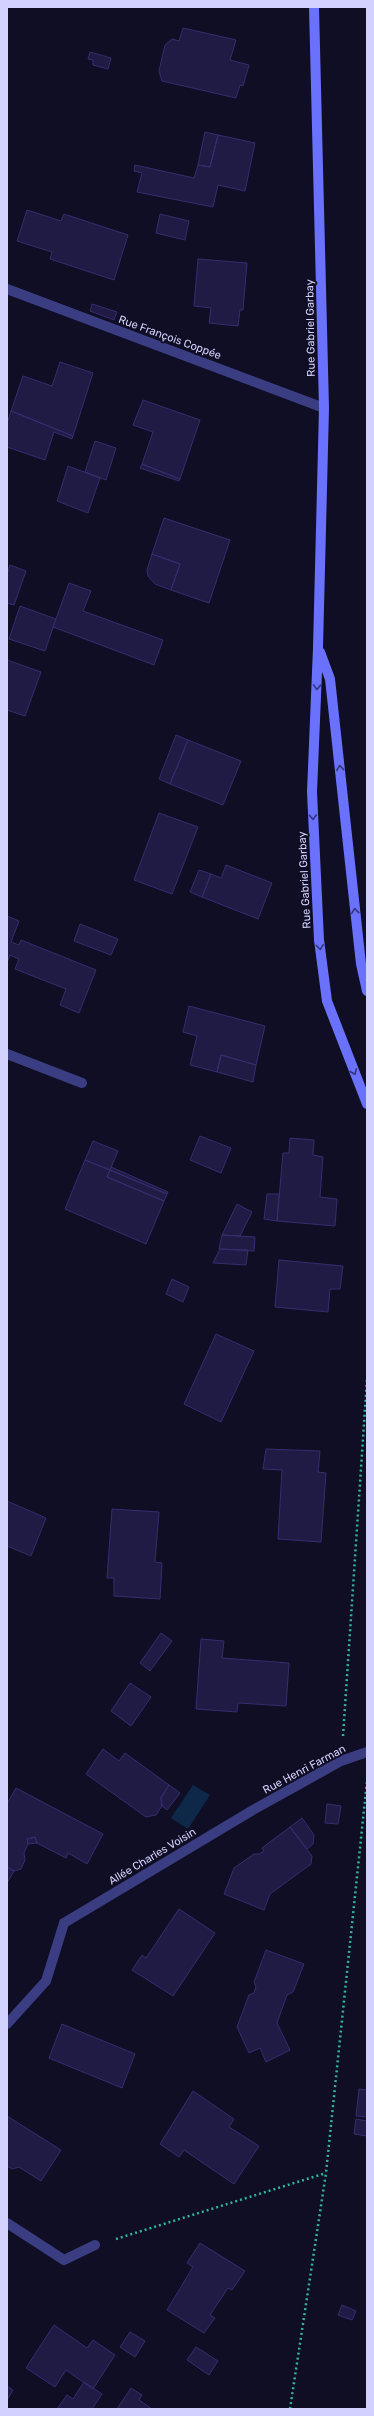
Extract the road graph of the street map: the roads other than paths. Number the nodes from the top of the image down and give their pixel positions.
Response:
1 (314, 7) edge
2 (7, 289) edge
3 (324, 408) junction
4 (318, 648) junction
5 (367, 992) edge
6 (7, 1054) edge
7 (82, 1084) dead end
8 (367, 1104) edge
9 (367, 1752) edge
10 (253, 1810) joint
11 (7, 2024) edge
12 (7, 2223) edge
13 (95, 2245) road end

1 - 3 street, Rue Gabriel Garbay
2 - 3 street, Rue François Coppée
3 - 4 street, Rue Gabriel Garbay
5 -> 4 street, Rue Gabriel Garbay
4 -> 8 street, Rue Gabriel Garbay
6 - 7 street
9 - 10 street, Rue Henri Farman
10 - 11 street, Allée Charles Voisin
12 - 13 street

